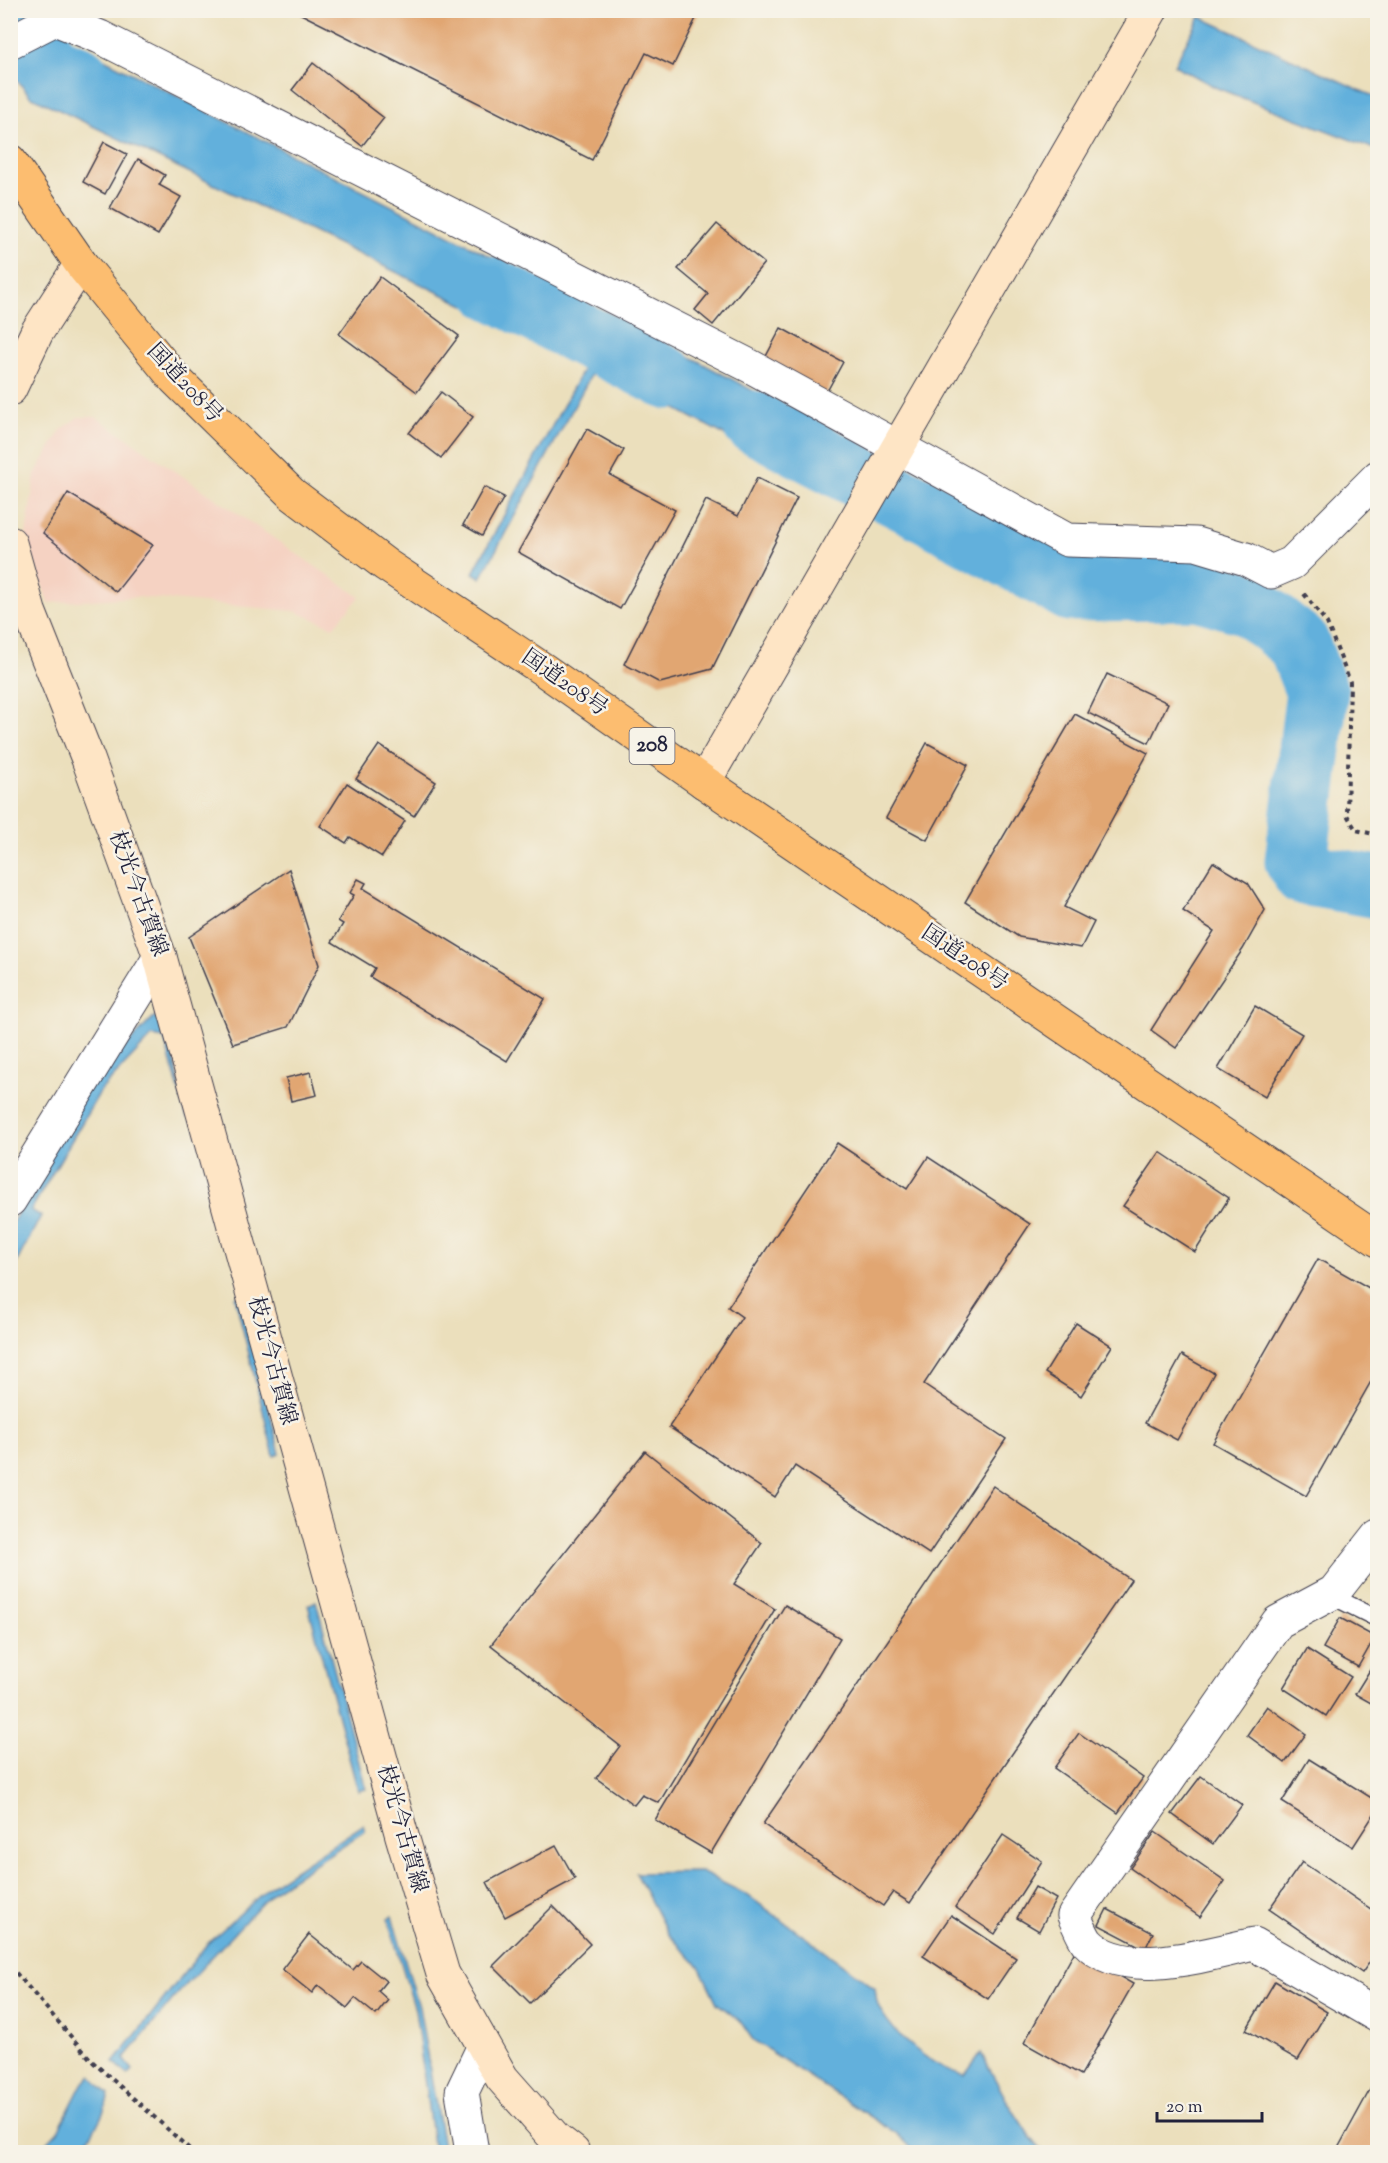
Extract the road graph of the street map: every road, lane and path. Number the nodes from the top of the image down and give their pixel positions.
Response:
1 (1150, 10) edge
2 (10, 42) edge
3 (10, 161) edge
4 (81, 264) junction
5 (10, 389) edge
6 (898, 448) junction
7 (1377, 477) edge
8 (10, 543) edge
9 (1271, 572) junction
10 (704, 782) junction
11 (1377, 835) edge
12 (160, 957) junction
13 (10, 1200) edge
14 (1377, 1240) edge
15 (1377, 1536) edge
16 (1330, 1595) junction
17 (1377, 1619) edge
18 (10, 1966) edge
19 (1377, 2016) edge
20 (483, 2048) junction
21 (193, 2152) edge
22 (472, 2152) edge
23 (573, 2152) edge

1 - 6 main road
2 - 6 street
3 - 4 highway, 国道208号 / 208
4 - 5 main road
4 - 10 highway, 国道208号 / 208
6 - 9 street
6 - 10 main road
7 - 9 street
8 - 12 main road, 枝光今古賀線
9 - 11 path
10 - 14 highway, 国道208号 / 208
12 - 13 street
12 - 20 main road, 枝光今古賀線
15 - 16 street
16 - 17 lane
16 - 19 street
18 - 21 path
20 - 22 street
20 - 23 main road, 枝光今古賀線

